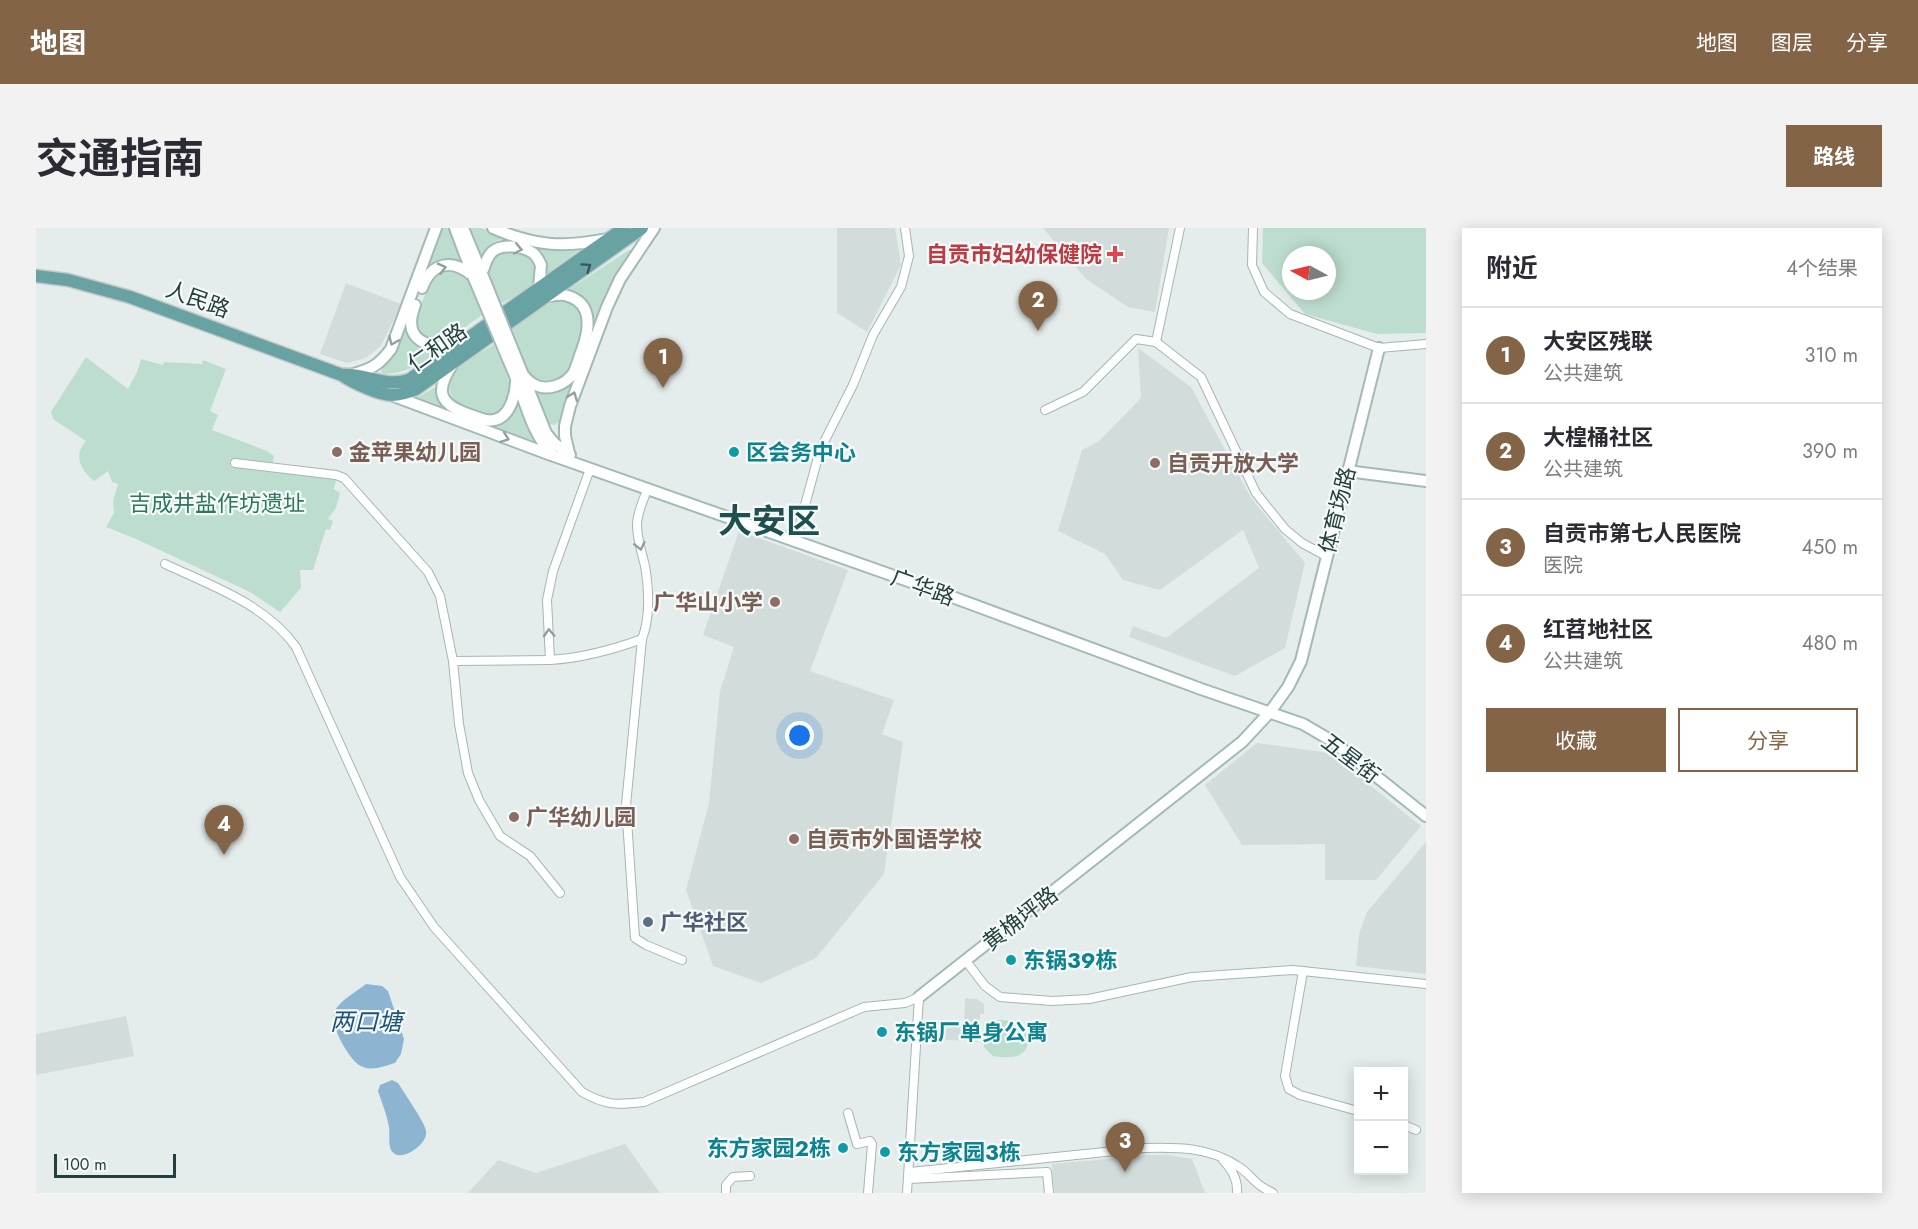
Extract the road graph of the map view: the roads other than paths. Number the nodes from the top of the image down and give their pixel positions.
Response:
1 (436, 228) edge
2 (455, 228) edge
3 (464, 228) edge
4 (493, 228) edge
5 (624, 228) edge
6 (642, 228) edge
7 (654, 228) edge
8 (905, 228) edge
9 (1180, 228) edge
10 (1253, 228) edge
11 (610, 238) junction
12 (478, 275) junction
13 (36, 276) edge
14 (542, 292) junction
15 (1156, 342) junction
16 (1426, 344) edge
17 (1378, 348) junction
18 (453, 354) junction
19 (348, 374) junction
20 (520, 377) junction
21 (391, 395) junction
22 (1045, 410) dead end
23 (554, 456) junction
24 (572, 458) junction
25 (235, 463) dead end
26 (590, 469) junction
27 (1347, 471) junction
28 (1426, 481) edge
29 (647, 490) junction
30 (795, 542) junction
31 (1326, 556) junction
32 (165, 564) dead end
33 (642, 639) junction
34 (550, 660) junction
35 (453, 661) junction
36 (1270, 712) junction
37 (1426, 816) edge
38 (560, 893) dead end
39 (682, 960) dead end
40 (966, 961) junction
41 (1304, 970) junction
42 (1426, 984) edge
43 (919, 997) junction
44 (1354, 1110) edge
45 (848, 1113) dead end
46 (1408, 1127) edge
47 (1416, 1130) dead end
48 (1221, 1156) junction
49 (750, 1176) dead end
50 (909, 1176) junction
51 (726, 1193) edge
52 (868, 1193) edge
53 (907, 1193) edge
54 (1049, 1193) edge
55 (1237, 1193) edge
56 (1272, 1193) edge

1 -> 19 main road
2 - 12 main road
3 - 12 main road
4 - 11 main road
5 - 11 main road, 仁和路
14 -> 6 main road, 仁和路
24 -> 7 main road
8 - 30 street
9 - 15 street
10 - 17 street
11 - 14 main road, 仁和路
12 -> 14 main road
18 -> 12 main road
12 - 20 main road, bridge
13 - 19 main road, 人民路
14 - 18 main road, 仁和路
14 - 20 main road
15 - 22 street
15 - 31 street
16 - 17 street
17 - 27 main road, 体育场路
18 - 19 main road, 仁和路
18 - 20 main road
18 - 21 main road, 仁和路
19 - 21 main road, 仁和路
20 - 23 main road
20 - 24 main road
21 -> 23 main road
23 - 24 main road
24 - 26 main road, 广华路
25 - 35 street
26 - 29 main road, 广华路
34 -> 26 street
27 - 28 main road
27 - 31 main road, 体育场路
29 - 30 main road, 广华路
29 -> 33 street
30 - 36 main road, 广华路
31 - 36 main road, 体育场路
32 - 43 street
33 - 34 street
33 - 39 street
34 - 35 street
35 - 38 street
36 - 37 main road, 五星街
36 - 40 main road, 黄桷坪路
40 - 41 street
40 - 43 main road, 黄桷坪路
41 - 42 street
41 - 44 street
43 - 50 street
45 - 52 street
46 - 47 street
48 - 50 street
48 - 55 street
48 - 56 street
49 - 51 street
50 - 53 street
50 - 54 street

